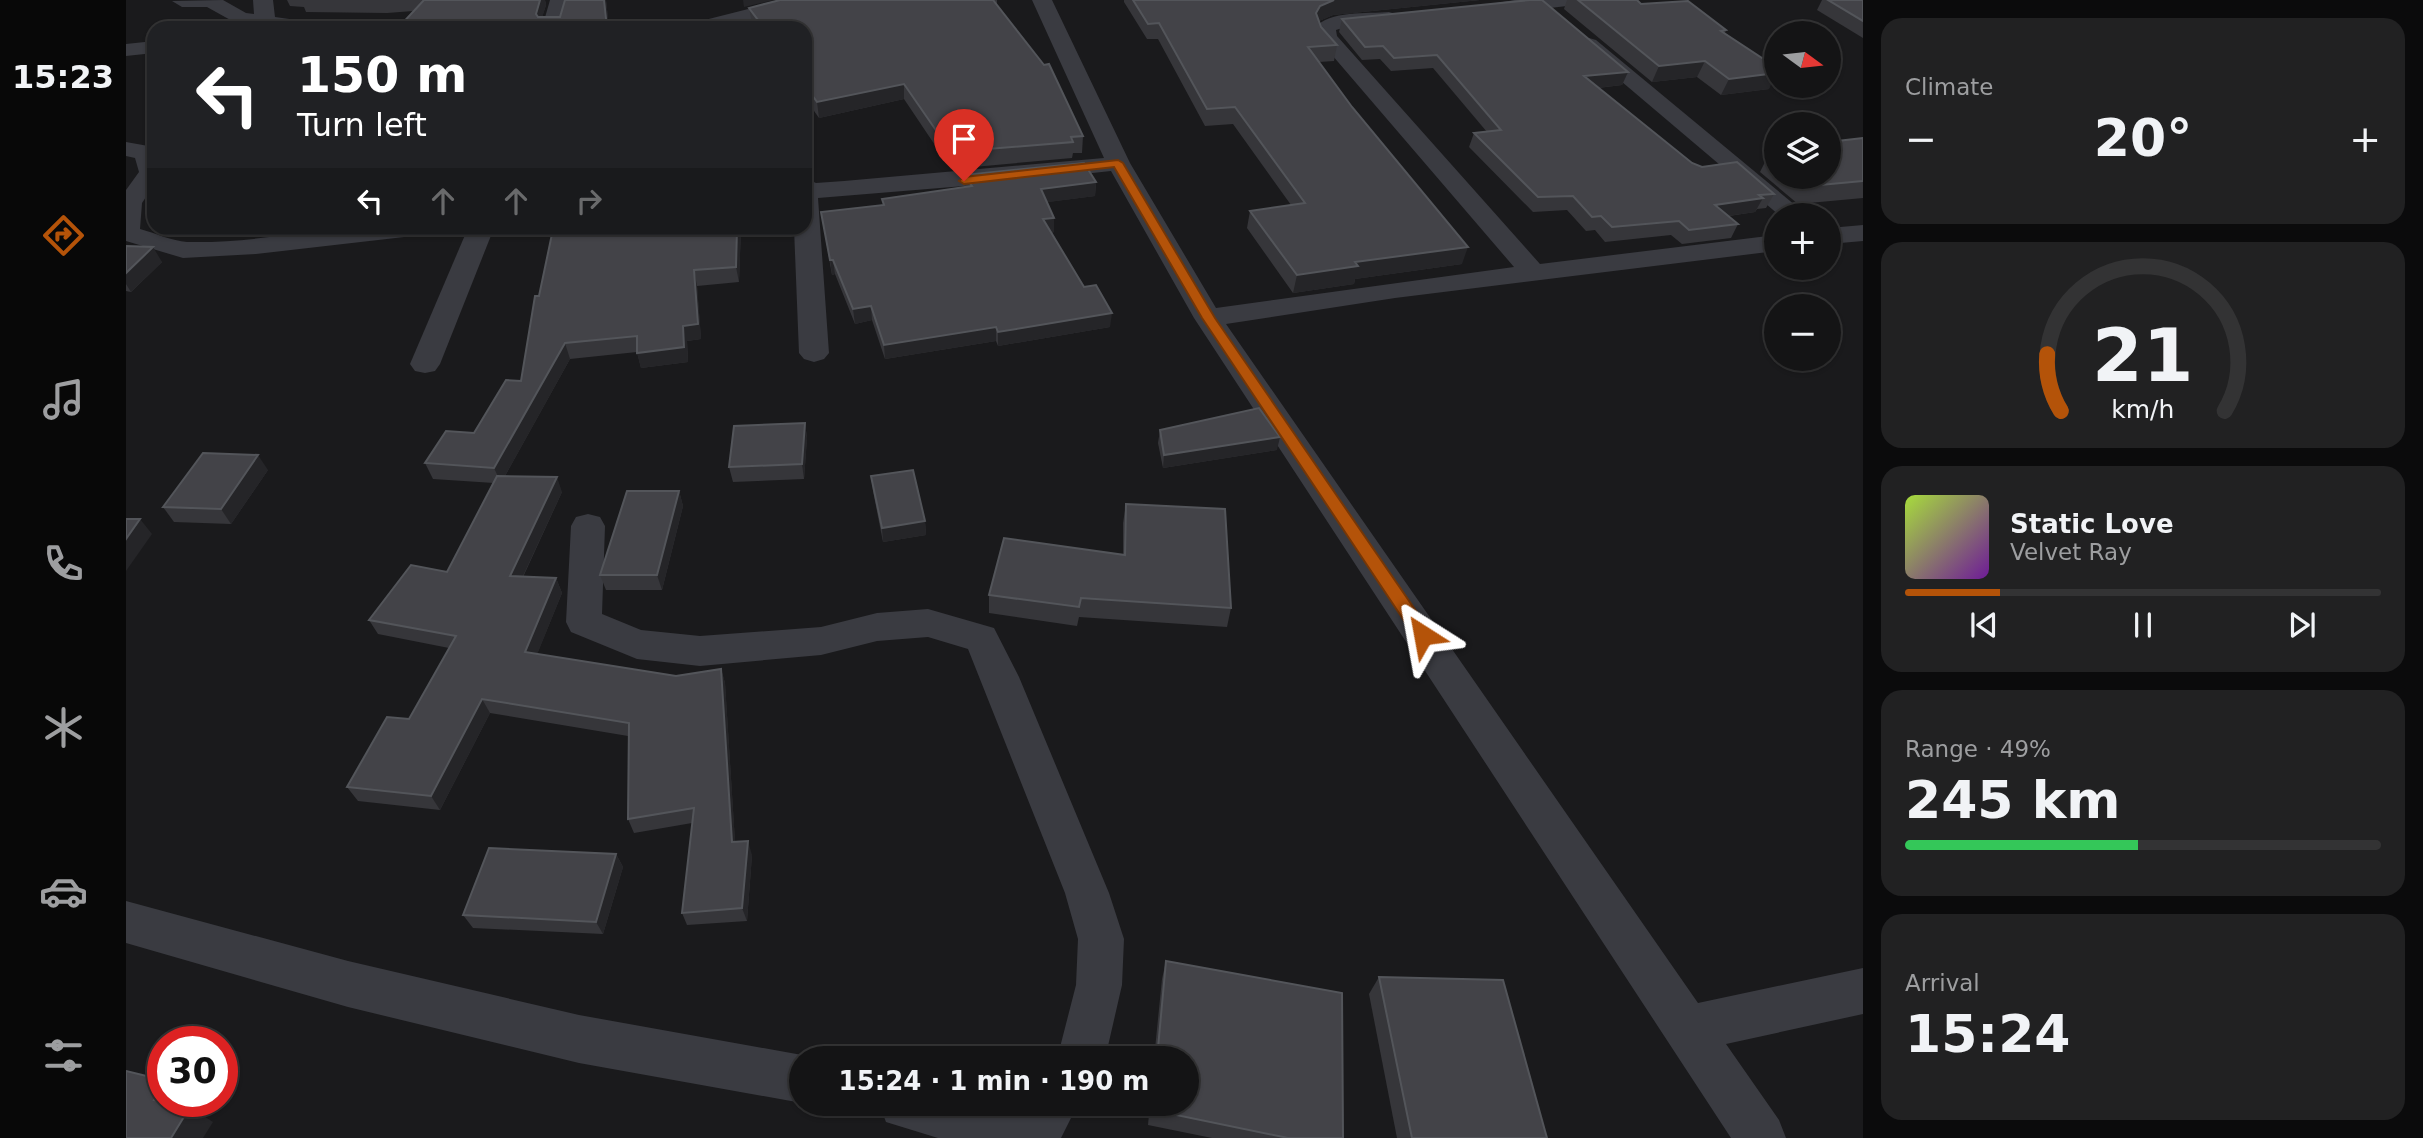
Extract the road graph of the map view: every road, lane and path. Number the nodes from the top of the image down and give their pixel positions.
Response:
1 (263, 0) edge
2 (560, 0) edge
3 (807, 0) edge
4 (1042, 0) edge
5 (183, 1) edge
6 (1472, 10) edge
7 (1417, 15) edge
8 (1566, 16) edge
9 (259, 21) edge
10 (265, 21) edge
11 (554, 21) edge
12 (729, 21) edge
13 (147, 48) edge
14 (126, 50) edge
15 (126, 149) edge
16 (147, 156) edge
17 (1118, 163) junction
18 (147, 178) edge
19 (812, 189) edge
20 (1780, 203) edge
21 (1863, 233) edge
22 (352, 235) edge
23 (478, 235) edge
24 (808, 235) edge
25 (1841, 235) edge
26 (1764, 245) edge
27 (1534, 274) junction
28 (1208, 318) junction
29 (814, 353) dead end
30 (425, 364) dead end
31 (588, 526) dead end
32 (126, 922) edge
33 (1863, 991) edge
34 (1689, 1029) junction
35 (1084, 1046) edge
36 (789, 1077) edge
37 (949, 1116) edge
38 (1045, 1116) edge
39 (1031, 1138) edge
40 (1761, 1138) edge

1 - 10 street
2 - 11 street
3 - 12 street
4 - 17 street
5 - 9 street
6 - 8 street
7 - 27 street
8 - 20 street
13 - 14 street
15 - 16 street
17 - 19 street
17 - 28 street
18 - 22 street
21 - 25 street
23 - 30 street
24 - 29 street
26 - 27 street
27 - 28 street
28 - 34 street
31 - 35 street
32 - 36 street
33 - 34 street
34 - 40 street
37 - 39 street
38 - 39 street

